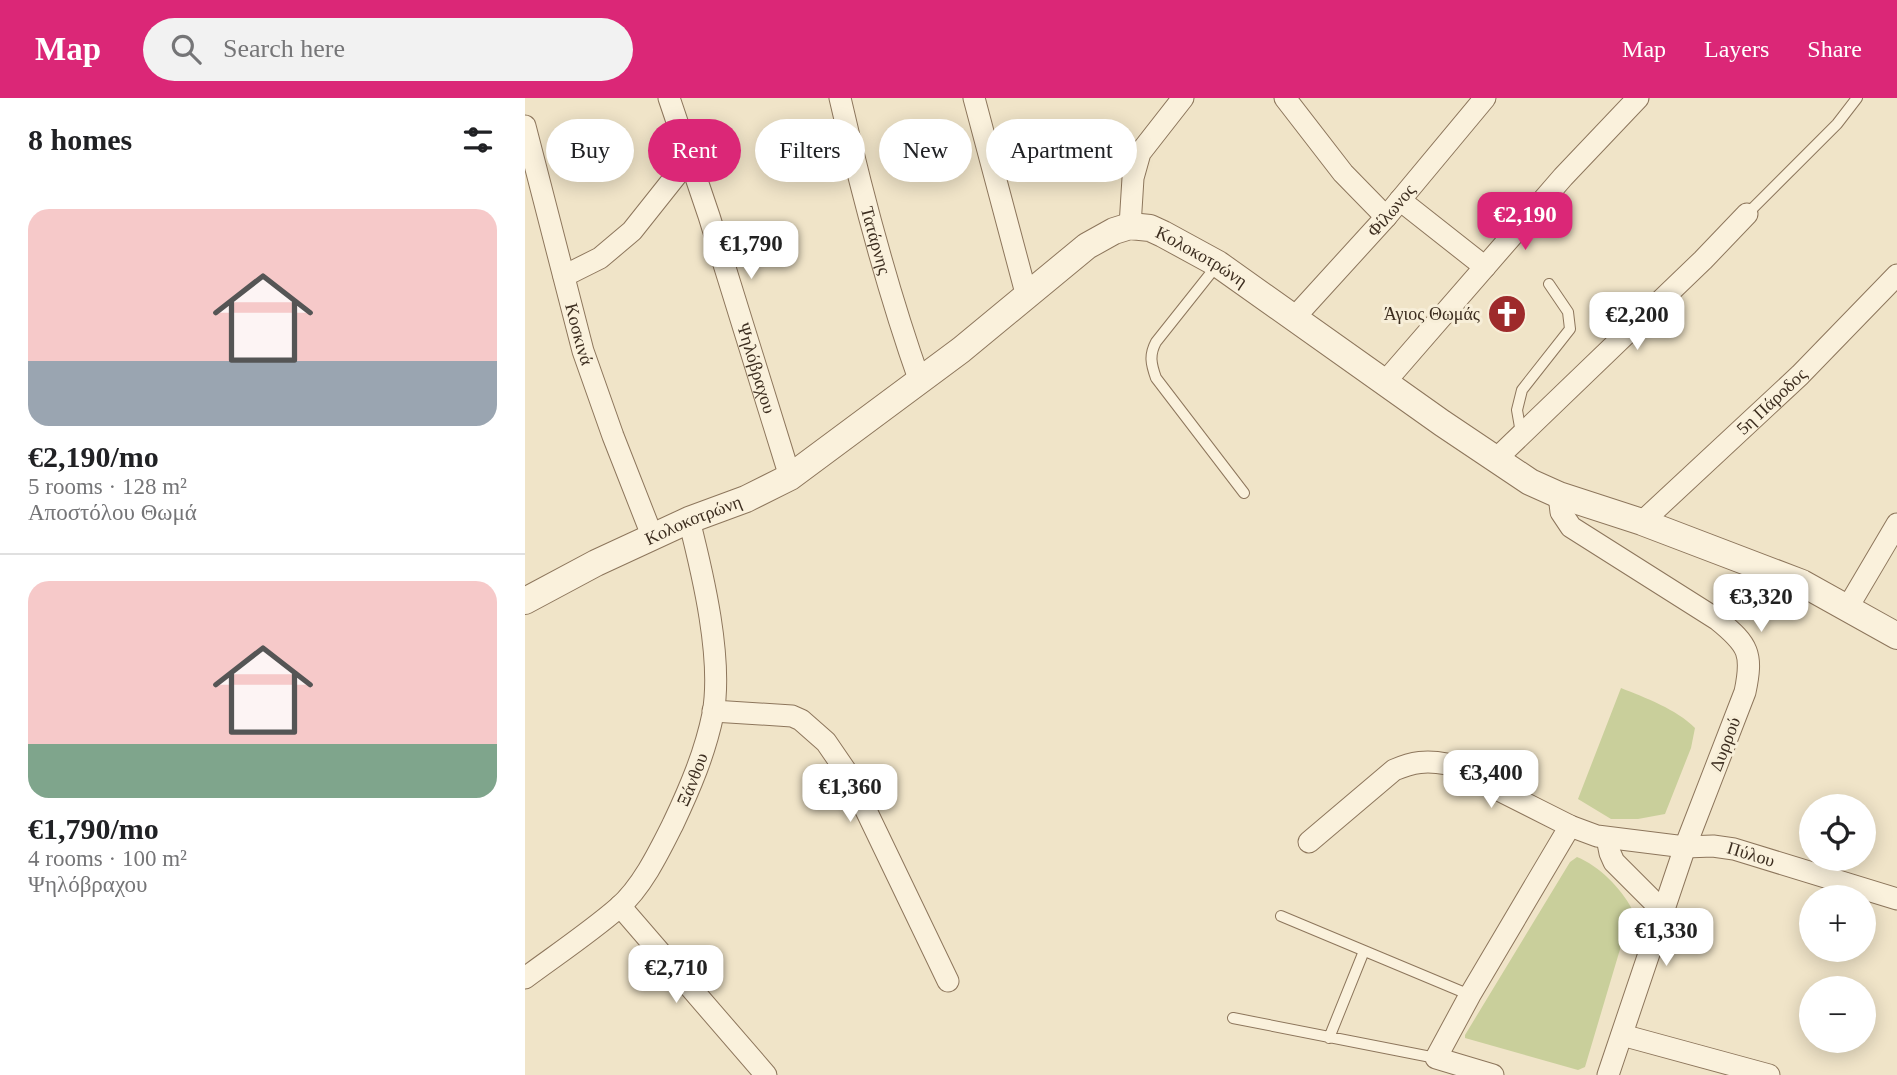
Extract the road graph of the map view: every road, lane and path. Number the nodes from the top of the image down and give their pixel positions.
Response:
1 (669, 98) edge
2 (840, 98) edge
3 (974, 98) edge
4 (1182, 98) edge
5 (1285, 98) edge
6 (1485, 98) edge
7 (1638, 98) edge
8 (1857, 98) edge
9 (676, 119) edge
10 (525, 127) edge
11 (670, 182) edge
12 (697, 182) edge
13 (1400, 200) junction
14 (1747, 214) joint
15 (1386, 217) junction
16 (1130, 226) junction
17 (1218, 264) junction
18 (1485, 267) junction
19 (1897, 275) edge
20 (564, 276) junction
21 (1549, 284) dead end
22 (1027, 297) junction
23 (1294, 318) junction
24 (920, 382) junction
25 (1385, 383) junction
26 (1521, 433) junction
27 (1495, 460) junction
28 (790, 477) junction
29 (1244, 493) dead end
30 (1559, 495) junction
31 (689, 520) junction
32 (1641, 522) junction
33 (1897, 524) edge
34 (653, 538) junction
35 (527, 594) edge
36 (1848, 607) junction
37 (1897, 636) edge
38 (713, 711) junction
39 (1570, 826) junction
40 (1607, 838) junction
41 (1309, 842) dead end
42 (1685, 847) junction
43 (1897, 899) edge
44 (620, 906) junction
45 (1663, 911) junction
46 (1281, 916) dead end
47 (1364, 951) junction
48 (525, 978) edge
49 (948, 981) dead end
50 (1470, 995) junction
51 (1233, 1018) dead end
52 (1622, 1035) junction
53 (1329, 1038) junction
54 (1436, 1058) junction
55 (766, 1075) edge
56 (1493, 1075) edge
57 (1608, 1075) edge
58 (1769, 1075) edge

1 - 9 street, Ψηλόβραχου
2 - 24 street, Τατάρνης
3 - 22 street
4 - 16 street
5 - 15 street
6 - 13 street, Φίλωνος
7 - 18 street
8 - 14 lane
10 - 20 street, Κοσκινά
11 - 20 street
12 - 28 street, Ψηλόβραχου
13 - 15 street, Φίλωνος
13 - 18 street
14 - 26 street
15 - 23 street, Φίλωνος
16 - 17 street, Κολοκοτρώνη
16 - 22 street, Κολοκοτρώνη
17 - 23 street, Κολοκοτρώνη
17 - 29 lane
18 - 25 street
19 - 32 street, 5η Πάροδος
20 - 34 street, Κοσκινά
21 - 26 lane
22 - 24 street, Κολοκοτρώνη
23 - 25 street, Κολοκοτρώνη
24 - 28 street, Κολοκοτρώνη
25 - 27 street, Κολοκοτρώνη
26 - 27 street
27 - 30 street, Κολοκοτρώνη
28 - 31 street, Κολοκοτρώνη
30 - 32 street, Κολοκοτρώνη
30 - 42 street, Δυρρού
31 - 34 street, Κολοκοτρώνη
31 - 38 street, Ξάνθου
32 - 36 street, Κολοκοτρώνη
33 - 36 street
34 - 35 street, Κολοκοτρώνη
36 - 37 street, Κολοκοτρώνη
38 - 44 street, Ξάνθου
38 - 49 street
39 - 40 street, Πύλου
39 - 41 street, Πύλου
39 - 50 street
40 - 42 street, Πύλου
40 - 45 street
42 - 43 street, Πύλου
42 - 45 street, Δυρρού
44 - 48 street, Ξάνθου
44 - 55 street
45 - 52 street, Δυρρού
46 - 47 lane
47 - 50 lane
47 - 53 lane
50 - 54 street
51 - 53 lane
52 - 57 street, Δυρρού
52 - 58 street
53 - 54 lane
54 - 56 street

